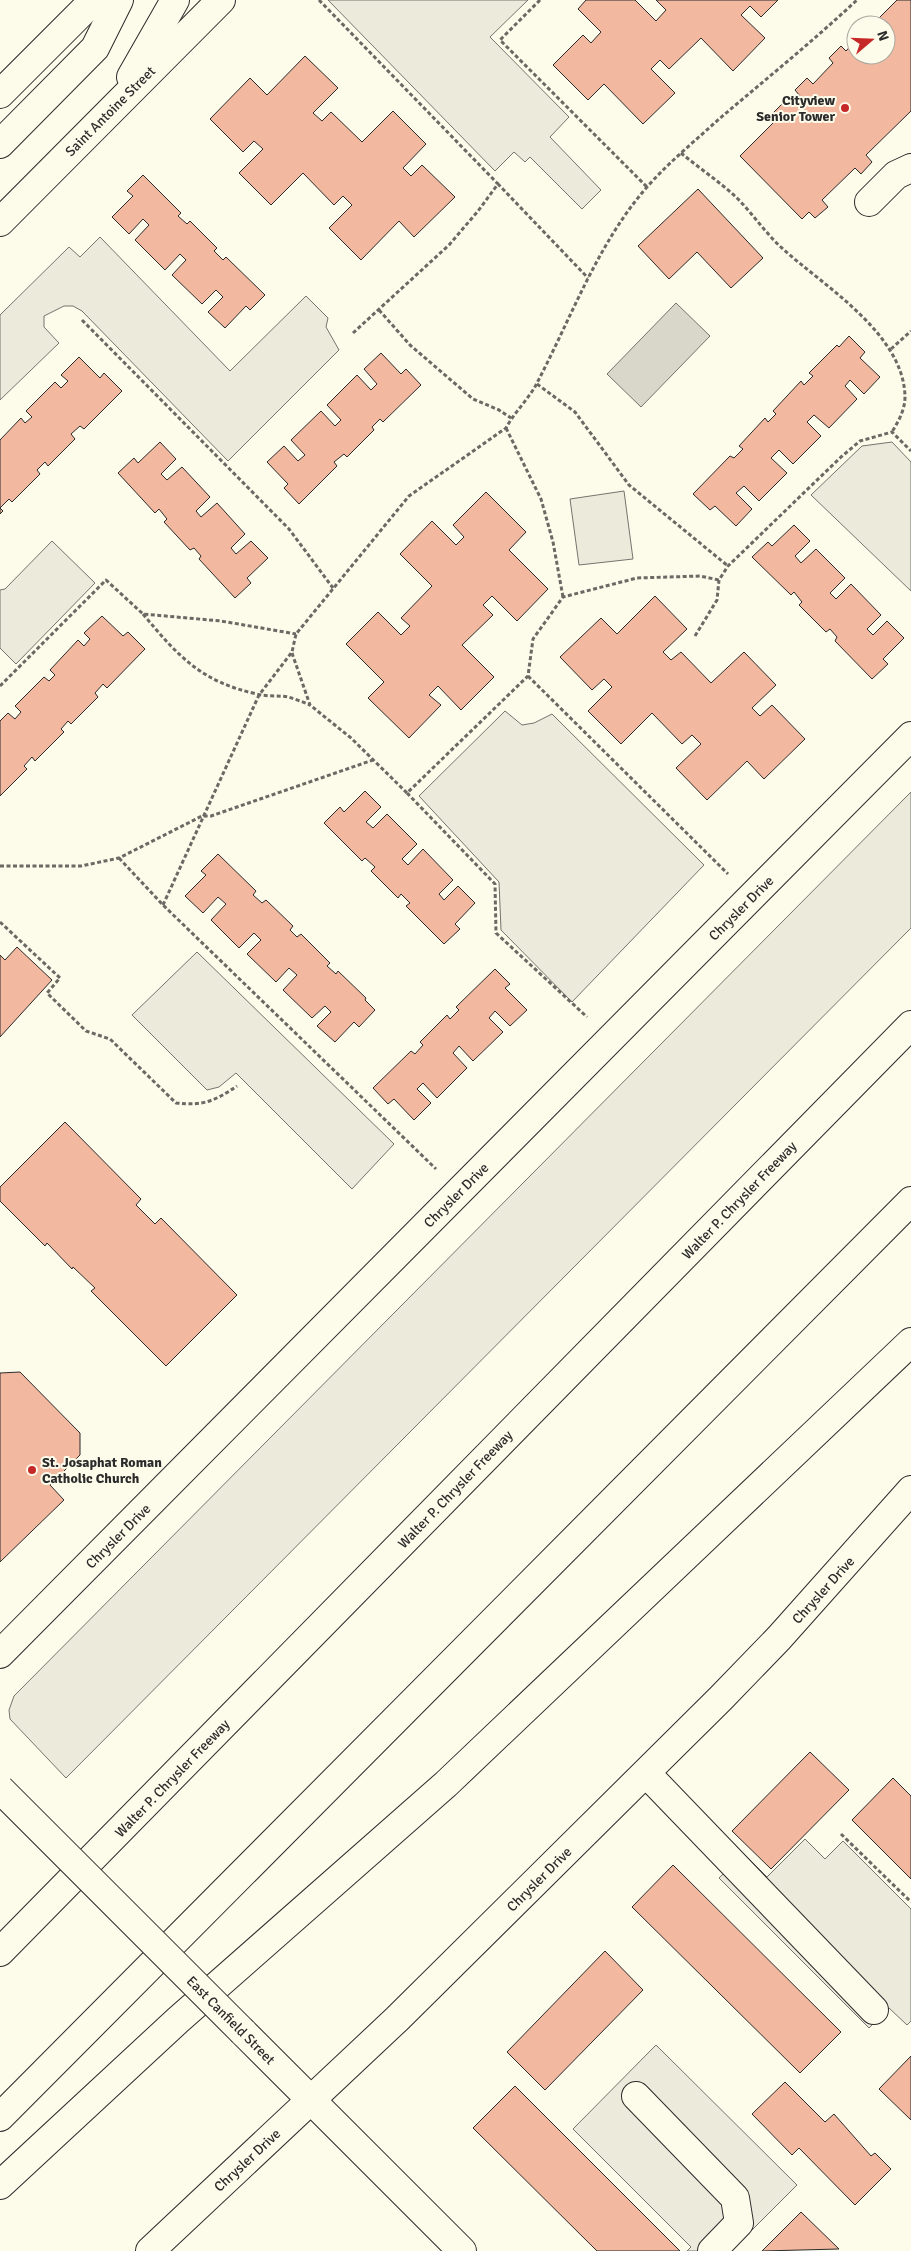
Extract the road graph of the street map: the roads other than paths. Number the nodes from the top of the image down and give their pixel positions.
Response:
1 (94, 0) edge
2 (118, 0) edge
3 (175, 0) edge
4 (221, 0) edge
5 (0, 94) edge
6 (112, 109) junction
7 (0, 144) edge
8 (911, 168) edge
9 (869, 202) dead end
10 (0, 222) edge
11 (911, 736) edge
12 (911, 1025) edge
13 (911, 1201) edge
14 (911, 1342) edge
15 (911, 1490) edge
16 (0, 1654) edge
17 (646, 1772) junction
18 (0, 1789) edge
19 (0, 1952) edge
20 (874, 2010) dead end
21 (636, 2096) dead end
22 (311, 2100) junction
23 (0, 2116) edge
24 (0, 2185) edge
25 (150, 2251) edge
26 (462, 2251) edge
27 (712, 2251) edge

1 - 5 main road
2 - 7 main road
3 - 6 main road
4 - 6 main road, Saint Antoine Street
6 - 10 main road, Saint Antoine Street
8 - 9 main road
11 - 16 main road, Chrysler Drive
12 - 19 main road, Walter P. Chrysler Freeway
13 - 23 main road
14 - 24 main road
15 - 17 main road, Chrysler Drive
17 - 20 main road
17 - 22 main road, Chrysler Drive
18 - 22 main road, East Canfield Street, bridge
21 - 27 main road
22 - 25 main road, Chrysler Drive
22 - 26 main road, East Canfield Street

